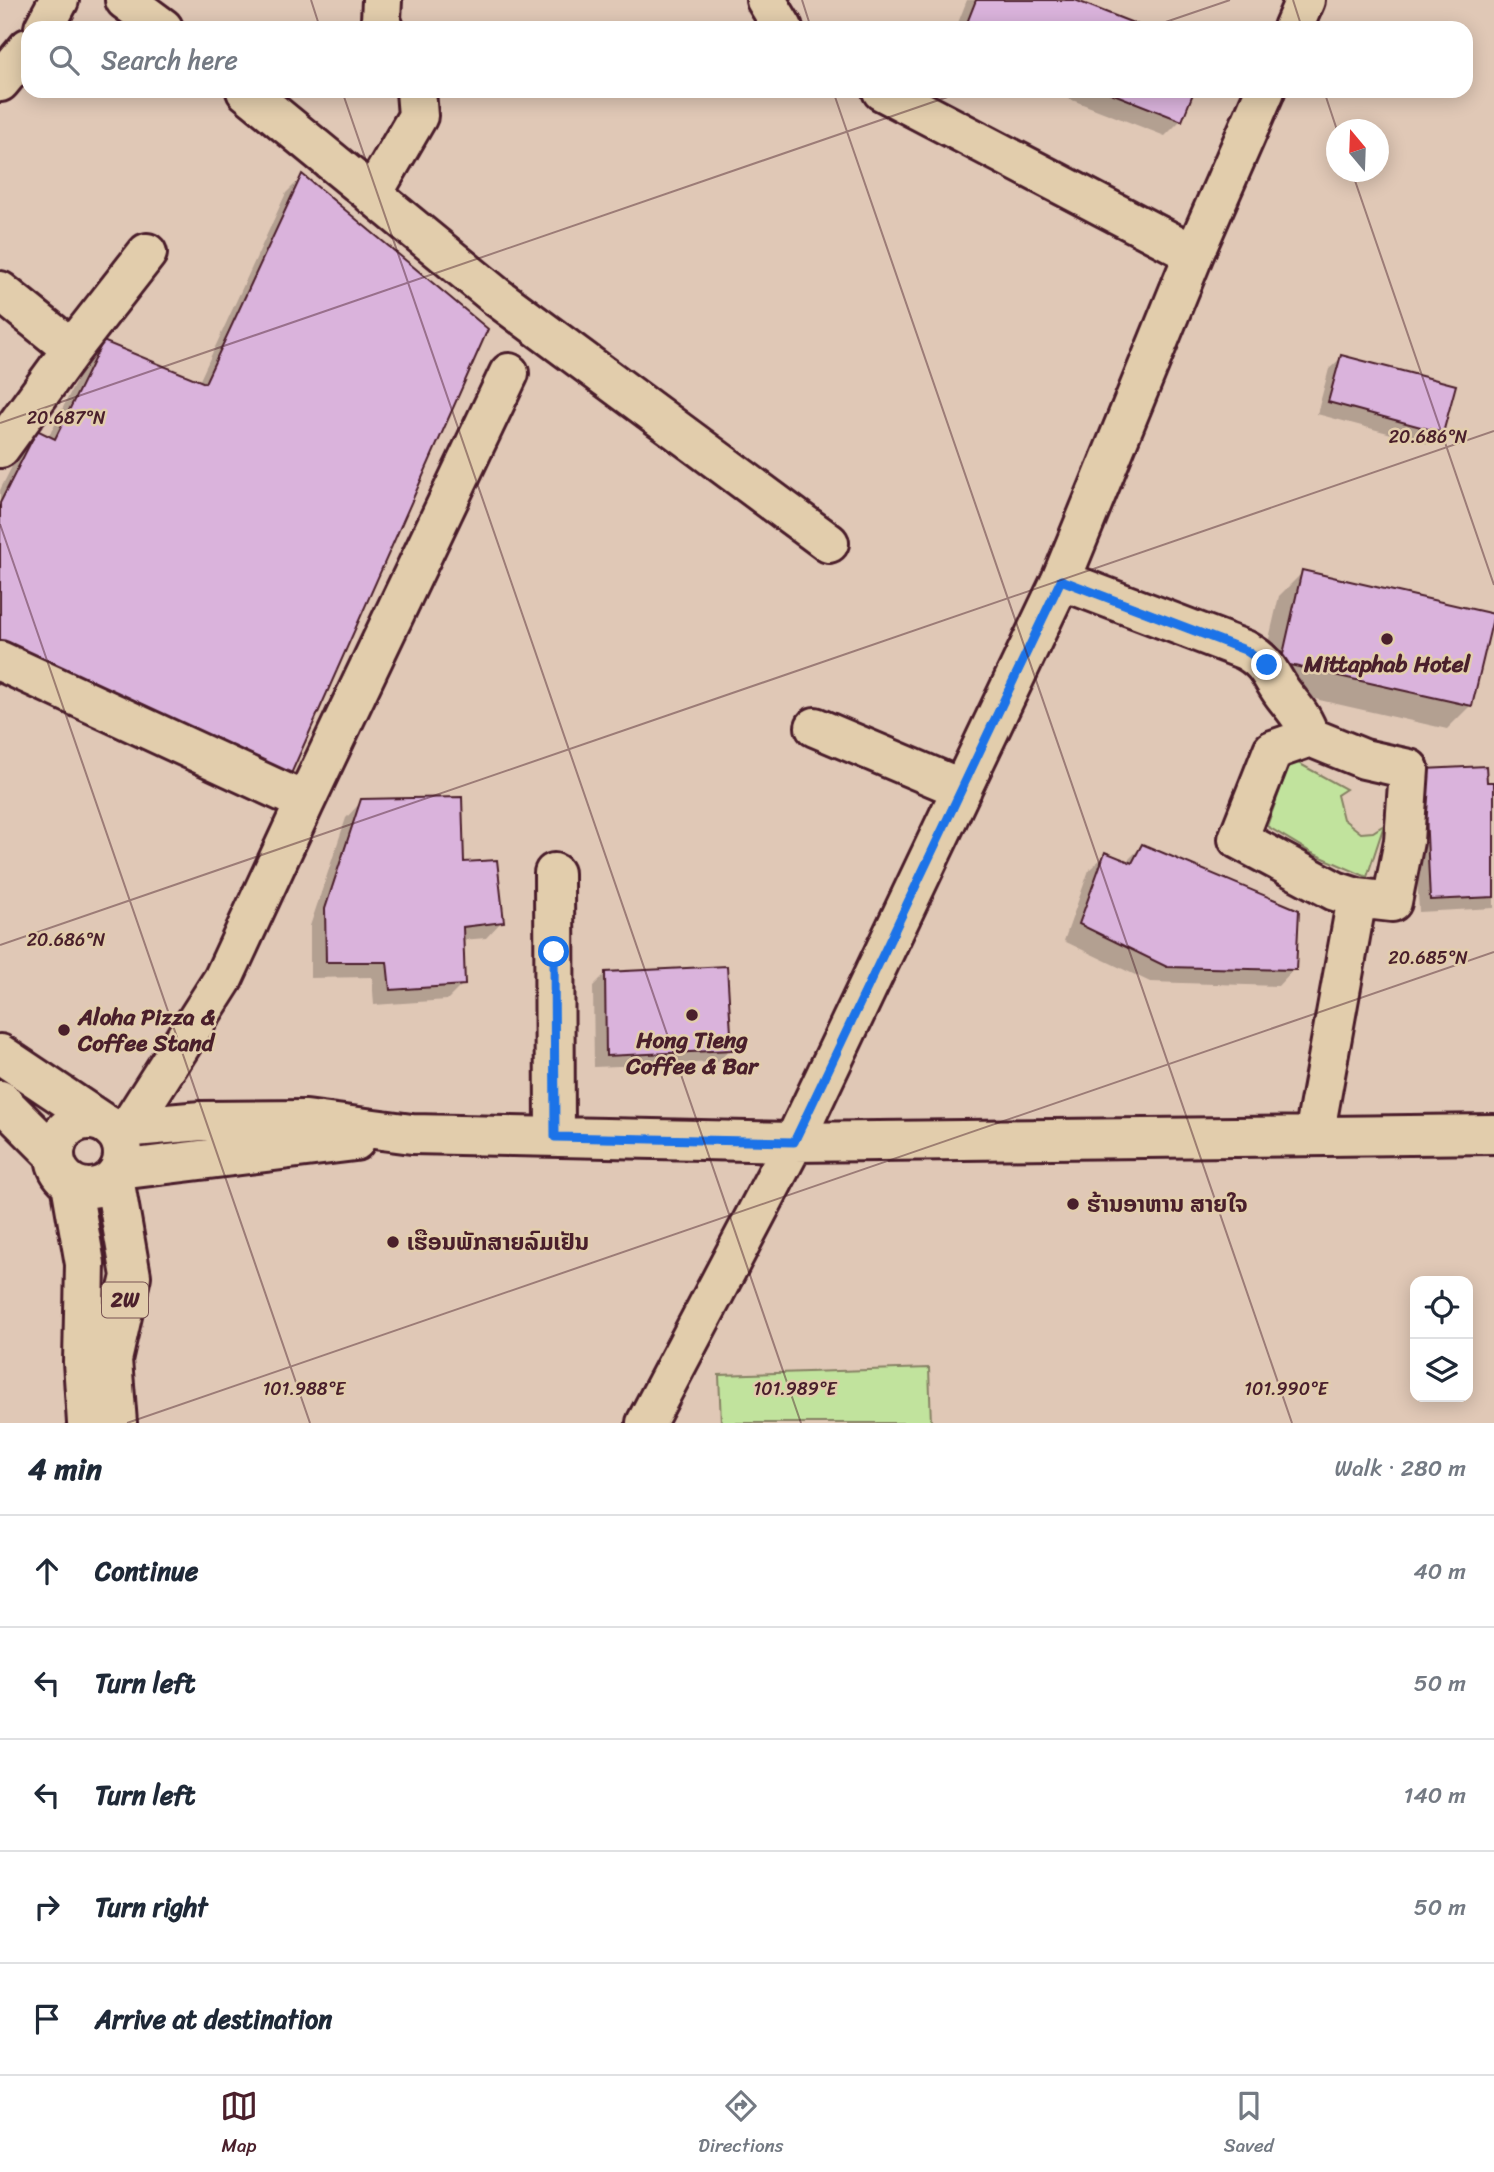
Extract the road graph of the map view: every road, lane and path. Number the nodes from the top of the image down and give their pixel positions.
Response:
1 (59, 0) edge
2 (125, 0) edge
3 (382, 0) edge
4 (766, 0) edge
5 (1305, 0) edge
6 (48, 21) edge
7 (154, 21) edge
8 (381, 21) edge
9 (779, 21) edge
10 (1296, 21) edge
11 (21, 56) edge
12 (0, 82) edge
13 (254, 98) edge
14 (417, 98) edge
15 (895, 98) edge
16 (1262, 98) edge
17 (372, 195) junction
18 (147, 253) dead end
19 (1194, 254) junction
20 (0, 291) edge
21 (72, 349) junction
22 (509, 373) dead end
23 (0, 448) edge
24 (829, 543) dead end
25 (1061, 580) junction
26 (0, 662) edge
27 (815, 727) dead end
28 (1310, 737) junction
29 (962, 789) junction
30 (305, 802) junction
31 (554, 873) dead end
32 (1357, 898) junction
33 (0, 1054) edge
34 (0, 1100) edge
35 (115, 1126) junction
36 (412, 1134) junction
37 (1494, 1134) edge
38 (1314, 1136) junction
39 (555, 1137) junction
40 (794, 1142) junction
41 (63, 1169) junction
42 (116, 1174) junction
43 (87, 1423) edge
44 (117, 1423) edge
45 (646, 1423) edge

1 - 6 main road
2 - 7 main road
3 - 8 main road
4 - 9 main road
5 - 10 main road
11 - 12 main road
13 - 17 main road
14 - 17 main road
15 - 19 main road
16 - 19 main road
17 - 24 main road
18 - 21 main road
19 - 25 main road
20 - 21 main road
21 - 23 main road
22 - 30 main road
25 - 28 main road
25 - 29 main road
26 - 30 main road
27 - 29 main road
28 - 32 main road
28 - 32 main road
29 - 40 main road
30 - 35 main road
31 - 39 main road
32 - 38 main road
33 - 35 main road
34 - 41 main road
35 - 36 main road
35 - 41 main road
35 - 42 main road, 2W
36 - 39 main road
36 - 42 main road
37 - 38 main road
38 - 40 main road
39 - 40 main road
40 - 45 main road
41 - 42 main road
41 - 43 main road, 2W
42 - 44 main road, 2W

